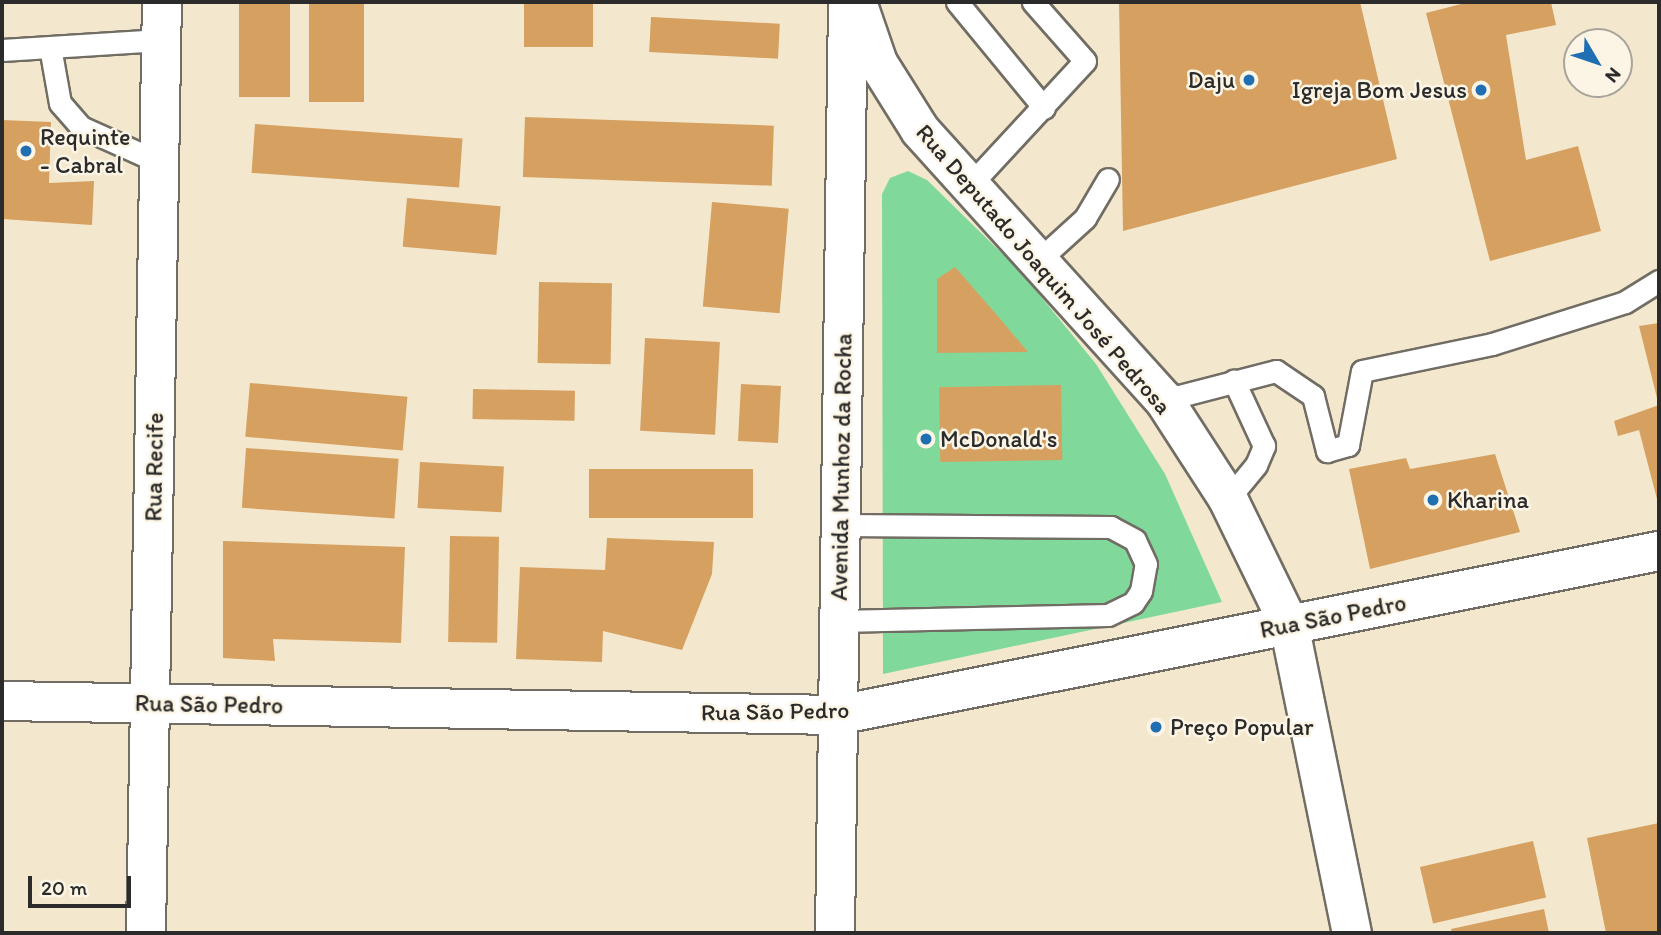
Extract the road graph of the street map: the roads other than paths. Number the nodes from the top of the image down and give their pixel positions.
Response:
1 (162, 2) edge
2 (849, 2) edge
3 (857, 2) edge
4 (957, 2) edge
5 (1034, 2) edge
6 (161, 40) junction
7 (50, 47) junction
8 (2, 50) edge
9 (1044, 108) junction
10 (159, 162) junction
11 (1108, 179) dead end
12 (970, 185) junction
13 (1040, 259) junction
14 (1659, 281) edge
15 (1234, 381) junction
16 (1164, 400) junction
17 (1228, 499) junction
18 (841, 525) junction
19 (1659, 551) edge
20 (839, 621) junction
21 (1289, 624) junction
22 (2, 701) edge
23 (149, 704) junction
24 (838, 715) junction
25 (146, 933) edge
26 (835, 933) edge
27 (1352, 933) edge

1 - 6 main road, Rua Recife
2 - 18 main road, Avenida Munhoz da Rocha
3 - 12 main road, Rua Deputado Joaquim José Pedrosa
4 - 9 lane
5 - 9 lane
6 - 7 lane
6 - 10 main road, Rua Recife
7 - 8 lane
7 - 10 lane
9 - 12 lane
10 - 23 main road, Rua Recife
11 - 13 lane
12 - 13 main road, Rua Deputado Joaquim José Pedrosa
13 - 16 main road, Rua Deputado Joaquim José Pedrosa
14 - 15 lane
15 - 16 lane
15 - 17 lane
16 - 17 main road, Rua Deputado Joaquim José Pedrosa
17 - 21 main road, Rua Deputado Joaquim José Pedrosa
18 - 20 main road, Avenida Munhoz da Rocha
18 - 20 lane
19 - 21 main road, Rua São Pedro
20 - 24 main road, Avenida Munhoz da Rocha
21 - 24 main road, Rua São Pedro
21 - 27 main road, Rua Deputado Joaquim José Pedrosa
22 - 23 main road, Rua São Pedro
23 - 24 main road, Rua São Pedro
23 - 25 main road, Rua Recife
24 - 26 main road, Avenida Munhoz da Rocha

